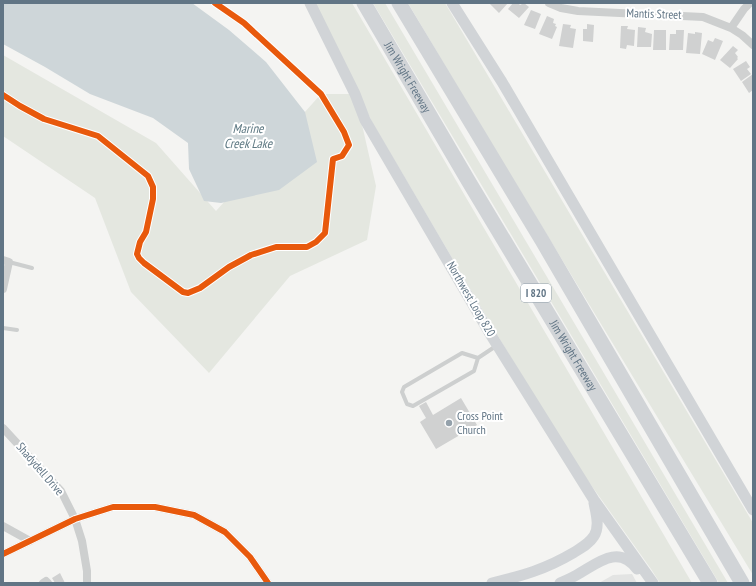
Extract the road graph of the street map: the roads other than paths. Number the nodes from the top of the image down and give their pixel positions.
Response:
1 (310, 3) edge
2 (364, 3) edge
3 (399, 3) edge
4 (452, 3) edge
5 (549, 3) edge
6 (750, 3) edge
7 (731, 28) junction
8 (753, 45) edge
9 (6, 261) edge
10 (32, 268) dead end
11 (3, 287) edge
12 (3, 328) edge
13 (17, 330) dead end
14 (498, 345) junction
15 (478, 358) junction
16 (3, 428) edge
17 (594, 500) junction
18 (753, 510) edge
19 (75, 519) junction
20 (3, 526) edge
21 (30, 541) junction
22 (724, 552) junction
23 (3, 554) edge
24 (87, 583) edge
25 (268, 583) edge
26 (492, 583) edge
27 (560, 583) edge
28 (647, 583) edge
29 (653, 583) edge
30 (710, 583) edge
31 (742, 583) edge
32 (751, 583) edge

1 - 14 main road, Northwest Loop 820
2 - 30 highway, Jim Wright Freeway / I 820
3 - 22 highway, I 820
4 - 18 main road
5 - 7 street, Mantis Street
6 - 7 street
7 - 8 street, Mantis Street
9 - 10 lane
9 - 11 street
12 - 13 lane
14 - 15 lane
14 - 17 main road, Northwest Loop 820
15 - 15 lane
16 - 19 street, Shadydell Drive
17 - 26 main road
17 - 29 main road, Northwest Loop 820
19 - 21 street
19 - 24 street, Shadydell Drive
19 - 25 street
20 - 21 street
21 - 23 street
22 - 31 highway, I 820
22 - 32 highway
27 - 28 main road

